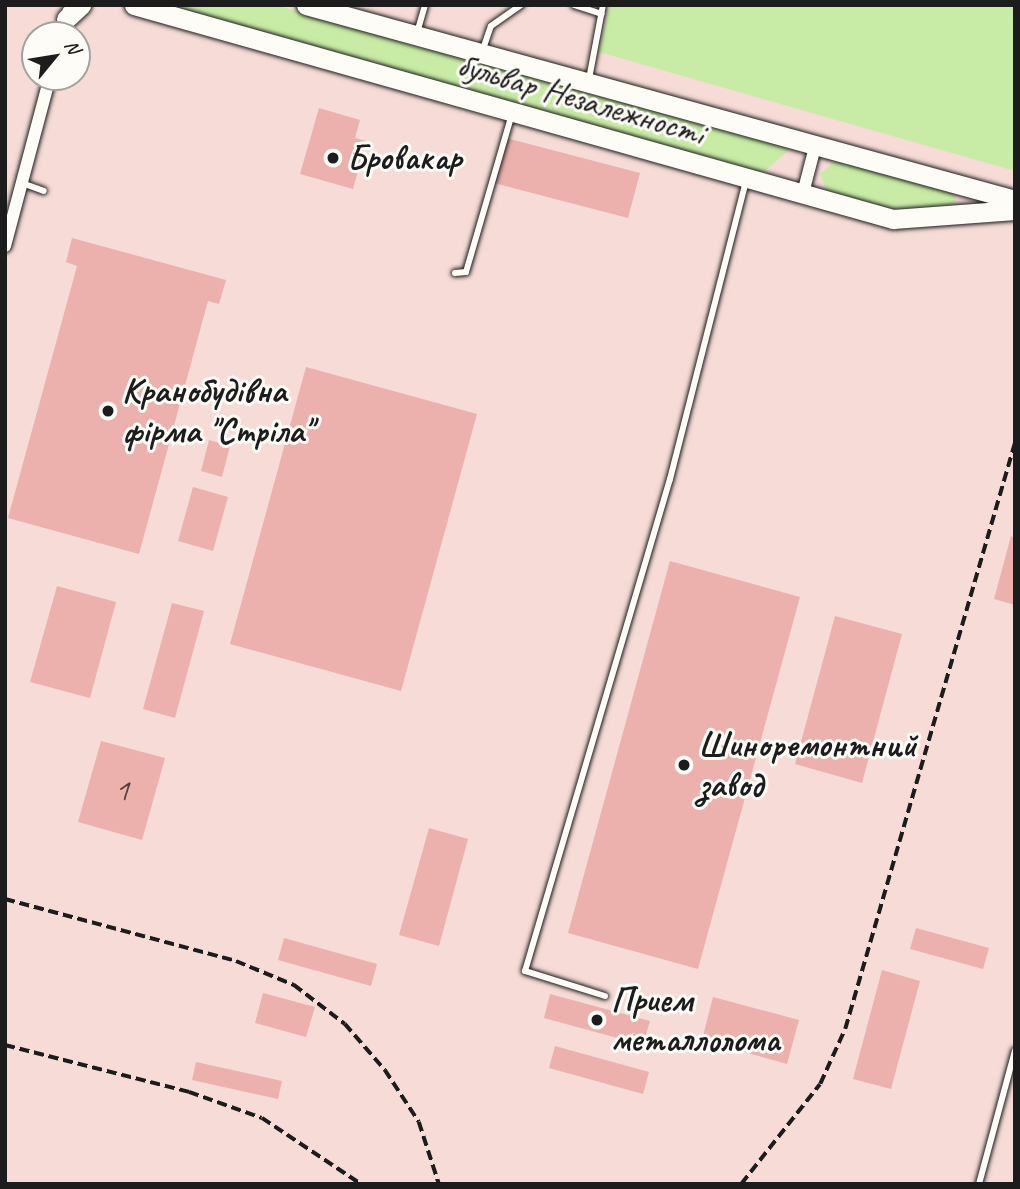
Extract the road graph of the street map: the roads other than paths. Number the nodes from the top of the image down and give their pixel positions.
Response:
1 (81, 5) edge
2 (134, 5) edge
3 (306, 5) edge
4 (425, 5) edge
5 (521, 5) edge
6 (574, 5) edge
7 (603, 5) edge
8 (601, 14) junction
9 (67, 16) edge
10 (417, 35) junction
11 (482, 54) junction
12 (588, 82) junction
13 (46, 91) edge
14 (512, 112) junction
15 (816, 143) junction
16 (747, 177) junction
17 (950, 181) junction
18 (22, 183) junction
19 (44, 191) dead end
20 (803, 193) junction
21 (1015, 200) edge
22 (1015, 210) edge
23 (945, 218) junction
24 (5, 246) edge
25 (455, 273) dead end
26 (605, 996) dead end
27 (1015, 1051) edge
28 (979, 1184) edge

1 - 9 street
2 - 14 street, бульвар Незалежності
3 - 10 street, бульвар Незалежності
4 - 10 lane
5 - 11 lane
6 - 8 lane
7 - 8 lane
8 - 12 lane
10 - 11 street, бульвар Незалежності
11 - 12 street, бульвар Незалежності
12 - 15 street, бульвар Незалежності
13 - 18 street
14 - 16 street, бульвар Незалежності
14 - 25 lane
15 - 17 street, бульвар Незалежності
15 - 20 street
16 - 20 street, бульвар Незалежності
16 - 26 lane
17 - 21 street, бульвар Незалежності
17 - 23 street
18 - 19 lane
18 - 24 street
20 - 23 street, бульвар Незалежності
22 - 23 street, бульвар Незалежності
27 - 28 lane

